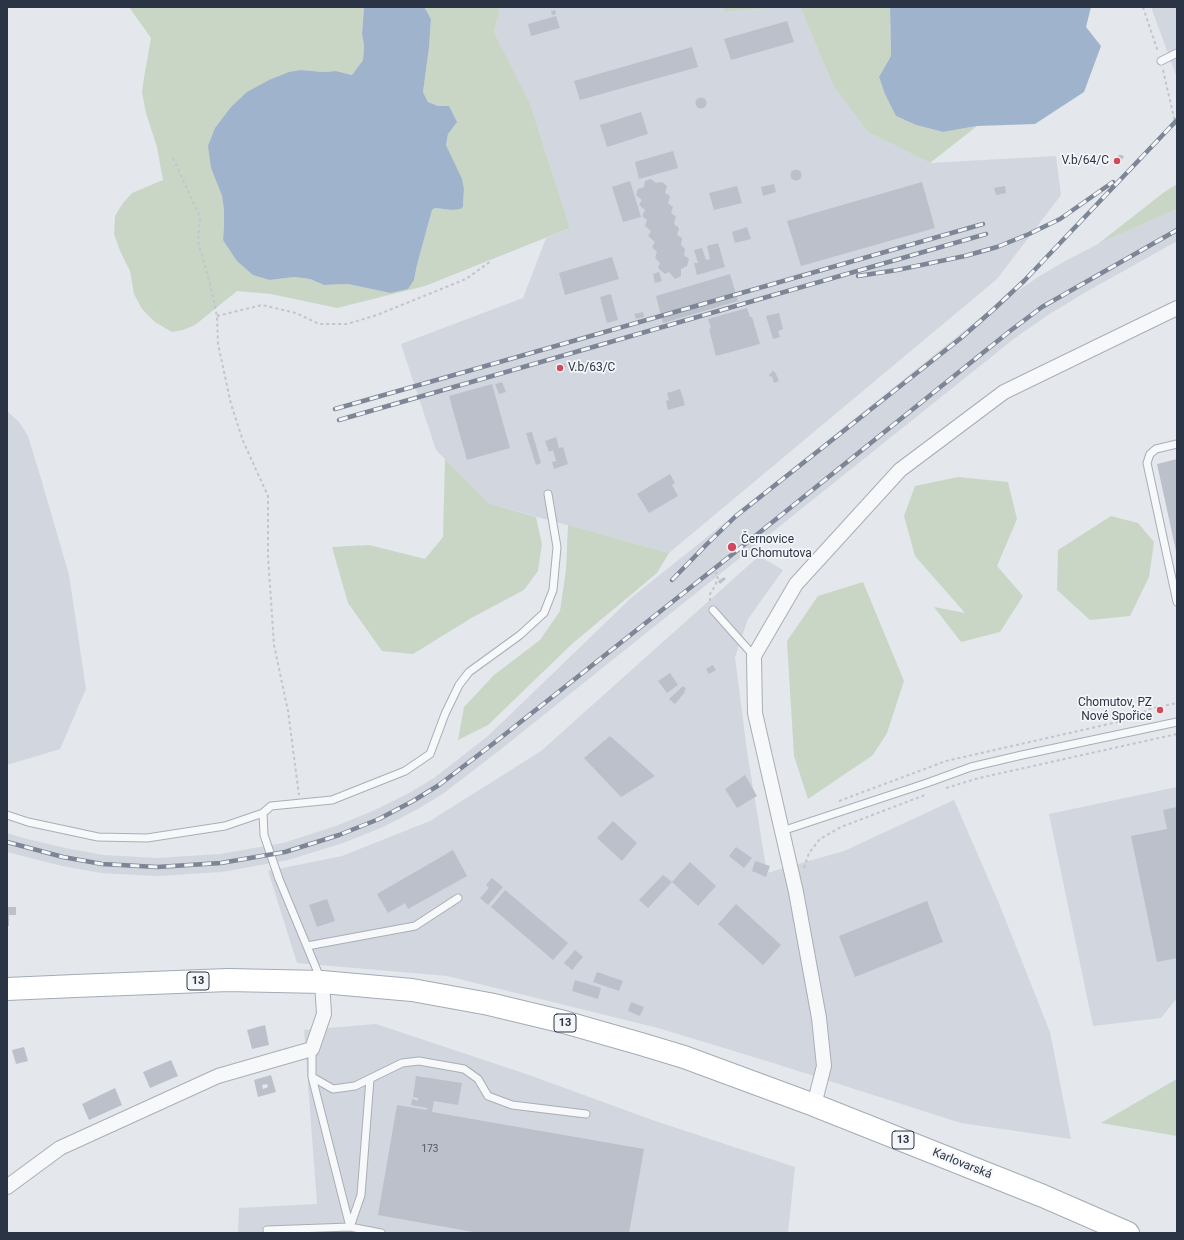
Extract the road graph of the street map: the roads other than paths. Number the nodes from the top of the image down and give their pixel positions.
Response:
1 (1177, 53) edge
2 (1161, 61) dead end
3 (1177, 308) edge
4 (1177, 444) edge
5 (548, 494) dead end
6 (1177, 602) edge
7 (713, 610) road end
8 (754, 656) junction
9 (1177, 722) edge
10 (264, 813) junction
11 (7, 815) edge
12 (782, 831) junction
13 (458, 898) dead end
14 (307, 946) junction
15 (322, 982) junction
16 (7, 989) edge
17 (312, 1049) junction
18 (312, 1077) junction
19 (370, 1079) junction
20 (814, 1105) junction
21 (586, 1114) dead end
22 (7, 1187) edge
23 (350, 1227) junction
24 (267, 1230) dead end
25 (381, 1233) edge
26 (1128, 1233) edge

1 - 2 lane
3 - 8 street
4 - 6 lane
5 - 10 lane
7 - 8 lane
8 - 12 street
9 - 12 lane
10 - 11 lane
10 - 14 lane
12 - 20 street
13 - 14 lane
14 - 15 lane
15 - 16 main road, 13
15 - 17 street
15 - 20 main road, 13
17 - 18 lane
17 - 22 street
18 - 19 lane
18 - 23 lane
19 - 21 lane
19 - 23 lane
20 - 26 main road, Karlovarská / 13
23 - 24 lane
23 - 25 lane

